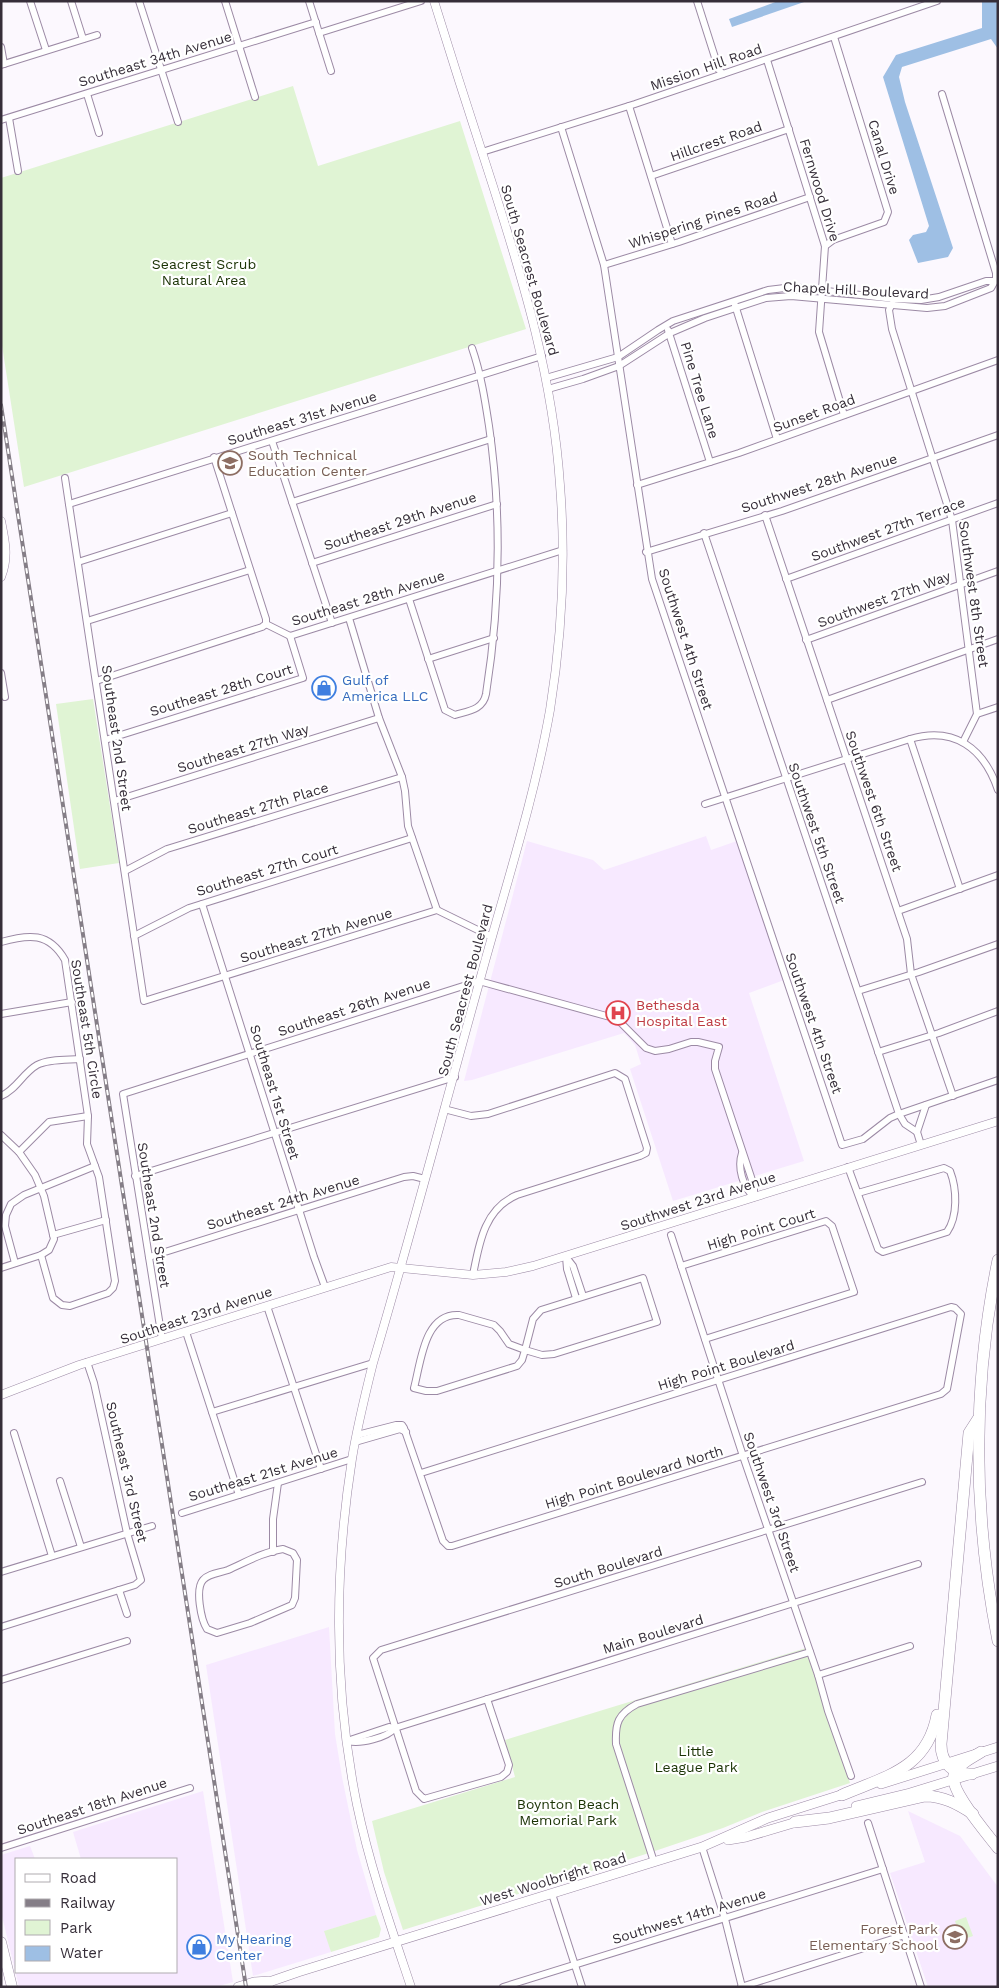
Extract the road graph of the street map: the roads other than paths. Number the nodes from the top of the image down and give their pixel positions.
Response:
1 (30, 1) edge
2 (71, 1) edge
3 (139, 1) edge
4 (225, 1) edge
5 (309, 1) edge
6 (421, 1) edge
7 (434, 1) edge
8 (697, 1) edge
9 (937, 1) edge
10 (316, 22) junction
11 (319, 33) junction
12 (97, 34) dead end
13 (834, 37) junction
14 (83, 39) junction
15 (239, 46) junction
16 (1, 47) edge
17 (46, 50) junction
18 (767, 60) junction
19 (2, 64) edge
20 (161, 70) junction
21 (331, 71) dead end
22 (723, 74) junction
23 (87, 94) junction
24 (942, 94) dead end
25 (255, 97) dead end
26 (629, 106) junction
27 (9, 118) junction
28 (1, 120) edge
29 (178, 122) dead end
30 (561, 127) junction
31 (788, 129) junction
32 (99, 133) dead end
33 (482, 152) junction
34 (18, 171) dead end
35 (651, 176) junction
36 (810, 197) junction
37 (672, 244) junction
38 (825, 246) junction
39 (604, 265) junction
40 (994, 281) junction
41 (822, 290) junction
42 (821, 298) junction
43 (894, 298) junction
44 (733, 300) junction
45 (891, 306) junction
46 (736, 308) junction
47 (667, 325) junction
48 (670, 333) junction
49 (472, 348) dead end
50 (542, 356) junction
51 (618, 357) junction
52 (998, 360) edge
53 (619, 366) junction
54 (480, 376) junction
55 (546, 378) junction
56 (548, 389) junction
57 (911, 391) junction
58 (844, 415) junction
59 (998, 435) edge
60 (491, 439) junction
61 (777, 439) junction
62 (272, 441) junction
63 (214, 457) junction
64 (932, 458) junction
65 (710, 462) junction
66 (64, 478) dead end
67 (637, 485) junction
68 (292, 502) junction
69 (998, 503) edge
70 (69, 504) junction
71 (497, 504) junction
72 (232, 514) junction
73 (765, 515) junction
74 (952, 520) junction
75 (1, 521) edge
76 (704, 534) junction
77 (563, 550) junction
78 (646, 552) junction
79 (78, 562) junction
80 (312, 562) junction
81 (250, 570) junction
82 (498, 570) junction
83 (998, 571) edge
84 (1, 576) edge
85 (786, 579) junction
86 (960, 585) junction
87 (409, 599) junction
88 (349, 618) junction
89 (87, 621) junction
90 (332, 623) junction
91 (266, 624) junction
92 (290, 636) junction
93 (494, 638) junction
94 (998, 639) edge
95 (806, 640) junction
96 (969, 649) junction
97 (428, 659) junction
98 (1, 673) edge
99 (96, 680) junction
100 (5, 697) dead end
101 (827, 700) junction
102 (998, 707) edge
103 (977, 714) junction
104 (379, 718) junction
105 (910, 738) junction
106 (105, 740) junction
107 (963, 742) junction
108 (847, 759) junction
109 (402, 777) junction
110 (786, 779) junction
111 (998, 790) edge
112 (725, 798) junction
113 (114, 801) junction
114 (705, 804) dead end
115 (412, 838) junction
116 (125, 871) junction
117 (998, 875) edge
118 (960, 888) junction
119 (202, 904) junction
120 (437, 910) junction
121 (898, 910) junction
122 (134, 936) junction
123 (492, 937) junction
124 (1, 942) edge
125 (998, 944) edge
126 (911, 974) junction
127 (225, 976) junction
128 (479, 981) junction
129 (858, 991) junction
130 (144, 1001) joint
131 (72, 1002) junction
132 (998, 1011) edge
133 (1, 1014) edge
134 (932, 1035) junction
135 (878, 1052) junction
136 (250, 1054) junction
137 (80, 1059) junction
138 (455, 1077) junction
139 (998, 1080) edge
140 (123, 1094) joint
141 (1, 1096) edge
142 (953, 1096) junction
143 (926, 1105) junction
144 (444, 1109) junction
145 (899, 1114) junction
146 (88, 1116) junction
147 (998, 1121) edge
148 (274, 1132) junction
149 (917, 1132) junction
150 (2, 1136) edge
151 (921, 1145) junction
152 (19, 1152) junction
153 (95, 1166) junction
154 (848, 1167) junction
155 (135, 1176) junction
156 (425, 1179) junction
157 (41, 1189) junction
158 (858, 1194) junction
159 (754, 1197) junction
160 (299, 1210) junction
161 (106, 1220) junction
162 (53, 1235) junction
163 (671, 1235) dead end
164 (41, 1255) junction
165 (149, 1257) junction
166 (566, 1257) junction
167 (998, 1260) edge
168 (15, 1263) junction
169 (681, 1266) junction
170 (400, 1267) junction
171 (1, 1268) edge
172 (473, 1276) junction
173 (326, 1287) junction
174 (580, 1297) junction
175 (267, 1306) junction
176 (186, 1332) junction
177 (162, 1339) junction
178 (705, 1339) junction
179 (525, 1350) junction
180 (87, 1362) junction
181 (373, 1364) junction
182 (719, 1380) junction
183 (294, 1387) junction
184 (945, 1392) joint
185 (1, 1395) edge
186 (212, 1412) junction
187 (978, 1418) junction
188 (14, 1433) dead end
189 (356, 1439) junction
190 (743, 1456) junction
191 (352, 1459) junction
192 (321, 1469) junction
193 (420, 1473) junction
194 (60, 1481) dead end
195 (922, 1482) dead end
196 (278, 1483) junction
197 (239, 1495) junction
198 (182, 1513) dead end
199 (152, 1526) dead end
200 (768, 1530) junction
201 (127, 1533) junction
202 (81, 1547) junction
203 (272, 1552) junction
204 (52, 1556) junction
205 (918, 1564) dead end
206 (1, 1572) edge
207 (119, 1590) junction
208 (793, 1604) junction
209 (127, 1614) dead end
210 (1, 1627) edge
211 (128, 1641) dead end
212 (998, 1641) edge
213 (910, 1646) dead end
214 (810, 1652) junction
215 (818, 1675) junction
216 (1, 1680) edge
217 (945, 1684) junction
218 (487, 1699) junction
219 (395, 1728) junction
220 (347, 1741) junction
221 (998, 1747) edge
222 (981, 1752) junction
223 (946, 1763) junction
224 (998, 1766) edge
225 (972, 1774) joint
226 (851, 1776) dead end
227 (954, 1776) junction
228 (190, 1788) dead end
229 (842, 1795) junction
230 (972, 1814) junction
231 (795, 1822) junction
232 (868, 1823) dead end
233 (718, 1842) junction
234 (702, 1847) junction
235 (1, 1848) edge
236 (998, 1848) edge
237 (654, 1862) junction
238 (883, 1869) junction
239 (552, 1894) junction
240 (725, 1919) junction
241 (905, 1936) junction
242 (1, 1942) edge
243 (396, 1942) junction
244 (575, 1964) junction
245 (272, 1981) junction
246 (12, 1987) edge
247 (238, 1987) edge
248 (262, 1987) edge
249 (411, 1987) edge
250 (503, 1987) edge
251 (582, 1987) edge
252 (742, 1987) edge
253 (921, 1987) edge

1 - 17 street
2 - 14 street
3 - 20 street
4 - 15 street
5 - 10 street
6 - 11 street
7 - 33 street, South Seacrest Boulevard
8 - 22 street
9 - 13 street, Mission Hill Road
10 - 11 street
10 - 15 street, Southeast 34th Avenue
11 - 21 street
12 - 14 street
13 - 18 street, Mission Hill Road
13 - 38 street, Canal Drive
14 - 17 street
15 - 20 street, Southeast 34th Avenue
15 - 25 street
16 - 19 street
17 - 19 street
18 - 22 street, Mission Hill Road
18 - 31 street, Fernwood Drive
20 - 23 street, Southeast 34th Avenue
20 - 29 street
22 - 26 street, Mission Hill Road
23 - 27 street, Southeast 34th Avenue
23 - 32 street
24 - 40 street
26 - 30 street, Mission Hill Road
26 - 35 street
27 - 28 street, Southeast 34th Avenue
27 - 34 street
30 - 33 street, Mission Hill Road
30 - 39 street, Southwest 4th Street
31 - 35 street, Hillcrest Road
31 - 36 street, Fernwood Drive
33 - 50 street, South Seacrest Boulevard
35 - 37 street
36 - 37 street, Whispering Pines Road
36 - 38 street, Fernwood Drive
37 - 39 street, Whispering Pines Road
38 - 41 street, Fernwood Drive
39 - 51 street, Southwest 4th Street
40 - 43 street, Chapel Hill Boulevard
40 - 45 street, Chapel Hill Boulevard
41 - 42 street, Fernwood Drive
41 - 43 street, Chapel Hill Boulevard
41 - 44 street, Chapel Hill Boulevard
42 - 45 street, Chapel Hill Boulevard
42 - 46 street, Chapel Hill Boulevard
42 - 58 street, Fernwood Drive
43 - 45 street
44 - 46 street
44 - 47 street, Chapel Hill Boulevard
45 - 57 street, Southwest 8th Street
46 - 48 street, Chapel Hill Boulevard
46 - 61 street
47 - 48 street, Pine Tree Lane
47 - 51 street, Chapel Hill Boulevard
48 - 53 street, Chapel Hill Boulevard
48 - 65 street, Pine Tree Lane
49 - 54 street
50 - 54 street, Southeast 31st Avenue
50 - 55 street, South Seacrest Boulevard
51 - 53 street, Southwest 4th Street
51 - 55 street, Chapel Hill Boulevard
52 - 57 street, Sunset Road
53 - 56 street, Chapel Hill Boulevard
53 - 67 street, Southwest 4th Street
54 - 60 street
54 - 62 street, Southeast 31st Avenue
55 - 56 street, South Seacrest Boulevard
56 - 77 street, South Seacrest Boulevard
57 - 58 street, Sunset Road
57 - 64 street, Southwest 8th Street
58 - 61 street, Sunset Road
59 - 64 street, Southwest 28th Avenue
60 - 68 street
60 - 71 street
61 - 65 street, Sunset Road
62 - 63 street, Southeast 31st Avenue
62 - 68 street
63 - 70 street, Southeast 31st Avenue
63 - 72 street
64 - 73 street, Southwest 28th Avenue
64 - 74 street, Southwest 8th Street
65 - 67 street, Sunset Road
66 - 70 street, Southeast 2nd Street
67 - 78 street, Southwest 4th Street
68 - 80 street
69 - 74 street, Southwest 27th Terrace
70 - 79 street, Southeast 2nd Street
71 - 80 street, Southeast 29th Avenue
71 - 82 street
72 - 79 street
72 - 81 street
73 - 76 street, Southwest 28th Avenue
73 - 85 street, Southwest 6th Street
74 - 85 street, Southwest 27th Terrace
74 - 86 street, Southwest 8th Street
75 - 84 street
76 - 78 street, Southwest 28th Avenue
76 - 110 street, Southwest 5th Street
77 - 82 street, Southeast 28th Avenue
77 - 123 street, South Seacrest Boulevard
78 - 112 street, Southwest 4th Street
79 - 89 street, Southeast 2nd Street
80 - 90 street
81 - 89 street
81 - 91 street
82 - 87 street, Southeast 28th Avenue
82 - 93 street
83 - 86 street, Southwest 27th Way
85 - 95 street, Southwest 6th Street
86 - 95 street, Southwest 27th Way
86 - 96 street, Southwest 8th Street
87 - 88 street, Southeast 28th Avenue
87 - 97 street
88 - 90 street, Southeast 28th Avenue
88 - 104 street
89 - 99 street, Southeast 2nd Street
90 - 92 street, Southeast 28th Avenue
91 - 92 street, Southeast 28th Avenue
91 - 99 street
92 - 106 street, Southeast 28th Court
93 - 97 street
93 - 97 street
94 - 96 street
95 - 101 street, Southwest 6th Street
96 - 101 street
96 - 103 street, Southwest 8th Street
98 - 100 street
99 - 106 street, Southeast 2nd Street
101 - 108 street, Southwest 6th Street
102 - 103 street
103 - 107 street
104 - 109 street
104 - 113 street, Southeast 27th Way
105 - 107 street
105 - 108 street
105 - 118 street
106 - 113 street, Southeast 2nd Street
107 - 111 street
108 - 110 street
108 - 121 street, Southwest 6th Street
109 - 115 street
109 - 116 street, Southeast 27th Place
110 - 112 street
110 - 129 street, Southwest 5th Street
112 - 114 street
112 - 145 street, Southwest 4th Street
113 - 116 street, Southeast 2nd Street
115 - 119 street, Southeast 27th Court
115 - 120 street
116 - 122 street, Southeast 2nd Street
117 - 118 street
118 - 121 street
119 - 122 street, Southeast 27th Court
119 - 127 street, Southeast 1st Street
120 - 123 street
120 - 127 street, Southeast 27th Avenue
121 - 126 street, Southwest 6th Street
122 - 130 street, Southeast 2nd Street
123 - 128 street, South Seacrest Boulevard
124 - 131 street, Southeast 5th Circle
125 - 126 street
126 - 129 street
126 - 134 street, Southwest 6th Street
127 - 130 street, Southeast 27th Avenue
127 - 136 street, Southeast 1st Street
128 - 136 street, Southeast 26th Avenue
128 - 138 street, South Seacrest Boulevard
128 - 159 street
129 - 135 street, Southwest 5th Street
131 - 133 street
131 - 137 street, Southeast 5th Circle
132 - 134 street
134 - 135 street
134 - 142 street, Southwest 6th Street
135 - 145 street, Southwest 5th Street
136 - 140 street, Southeast 26th Avenue
136 - 148 street, Southeast 1st Street
137 - 141 street
137 - 146 street, Southeast 5th Circle
138 - 144 street, South Seacrest Boulevard
138 - 148 street
139 - 142 street
140 - 155 street, Southeast 2nd Street
142 - 143 street
143 - 145 street
143 - 149 street
144 - 156 street, South Seacrest Boulevard
144 - 172 street
145 - 149 street, Southwest 5th Street
146 - 152 street, Southeast 5th Circle
146 - 153 street, Southeast 5th Circle
147 - 151 street, Southwest 23rd Avenue
148 - 155 street
148 - 160 street, Southeast 1st Street
149 - 151 street, Southwest 5th Street
150 - 152 street
151 - 154 street, Southwest 23rd Avenue
152 - 157 street
153 - 157 street
153 - 161 street, Southeast 5th Circle
154 - 158 street
154 - 159 street, Southwest 23rd Avenue
155 - 165 street, Southeast 2nd Street
156 - 160 street, Southeast 24th Avenue
156 - 170 street, South Seacrest Boulevard
157 - 162 street
157 - 168 street
158 - 158 street
159 - 166 street, Southwest 23rd Avenue
160 - 165 street, Southeast 24th Avenue
160 - 173 street, Southeast 1st Street
161 - 162 street
161 - 164 street, Southeast 5th Circle
162 - 164 street
163 - 169 street, Southwest 3rd Street
164 - 168 street
165 - 177 street, Southeast 2nd Street
166 - 172 street, Southwest 23rd Avenue
166 - 174 street
167 - 187 highway
168 - 171 street
169 - 178 street, Southwest 3rd Street
169 - 178 street, High Point Court
170 - 172 street, Southwest 23rd Avenue
170 - 173 street, Southeast 23rd Avenue
170 - 181 street, South Seacrest Boulevard
173 - 175 street, Southeast 23rd Avenue
174 - 179 street
174 - 179 street
175 - 176 street, Southeast 23rd Avenue
175 - 183 street
176 - 177 street, Southeast 23rd Avenue
176 - 186 street
177 - 180 street, Southeast 23rd Avenue
178 - 182 street, Southwest 3rd Street
179 - 179 street
180 - 185 street, Southeast 23rd Avenue
180 - 201 street, Southeast 3rd Street
181 - 183 street
181 - 189 street, South Seacrest Boulevard
182 - 184 street, High Point Boulevard
182 - 190 street, Southwest 3rd Street
182 - 193 street, High Point Boulevard
183 - 186 street
183 - 192 street
184 - 190 street, High Point Boulevard North
186 - 197 street
187 - 212 highway
187 - 217 highway
188 - 204 street
189 - 191 street, South Seacrest Boulevard
189 - 193 street, High Point Boulevard North
190 - 193 street, High Point Boulevard North
190 - 200 street, Southwest 3rd Street
191 - 192 street, Southeast 21st Avenue
191 - 220 street, South Seacrest Boulevard
192 - 196 street, Southeast 21st Avenue
194 - 202 street
195 - 200 street, South Boulevard
196 - 197 street, Southeast 21st Avenue
196 - 203 street
197 - 198 street, Southeast 21st Avenue
199 - 201 street
200 - 208 street, Southwest 3rd Street
200 - 219 street, South Boulevard
201 - 202 street
201 - 207 street, Southeast 3rd Street
202 - 204 street
203 - 203 street
204 - 206 street
205 - 208 street, Main Boulevard
207 - 209 street
207 - 210 street
208 - 214 street, Southwest 3rd Street
208 - 218 street, Main Boulevard
211 - 216 street
213 - 215 street
214 - 215 street, Southwest 3rd Street
214 - 237 street
215 - 226 street, Southwest 3rd Street
217 - 223 highway
217 - 229 highway
218 - 219 street, Main Boulevard
218 - 219 street
219 - 220 street, Main Boulevard
220 - 243 street, South Seacrest Boulevard
221 - 222 main road, West Woolbright Road
222 - 223 main road, West Woolbright Road
222 - 227 highway
223 - 227 highway
223 - 229 main road, West Woolbright Road
224 - 225 main road
225 - 227 highway
227 - 230 highway
227 - 231 main road, West Woolbright Road
228 - 235 street, Southeast 18th Avenue
229 - 233 main road, West Woolbright Road
230 - 231 highway
230 - 236 highway
231 - 233 main road, West Woolbright Road
232 - 238 street
233 - 234 main road, West Woolbright Road
234 - 237 main road, West Woolbright Road
234 - 240 street
237 - 239 main road, West Woolbright Road
238 - 240 street, Southwest 14th Avenue
238 - 241 street
239 - 243 main road, West Woolbright Road
239 - 244 street
240 - 244 street, Southwest 14th Avenue
240 - 252 street
241 - 252 street
241 - 253 street
242 - 246 main road
243 - 245 main road, West Woolbright Road
243 - 249 street, South Seacrest Boulevard
244 - 250 street, Southwest 14th Avenue
244 - 251 street
245 - 247 main road
245 - 248 main road

